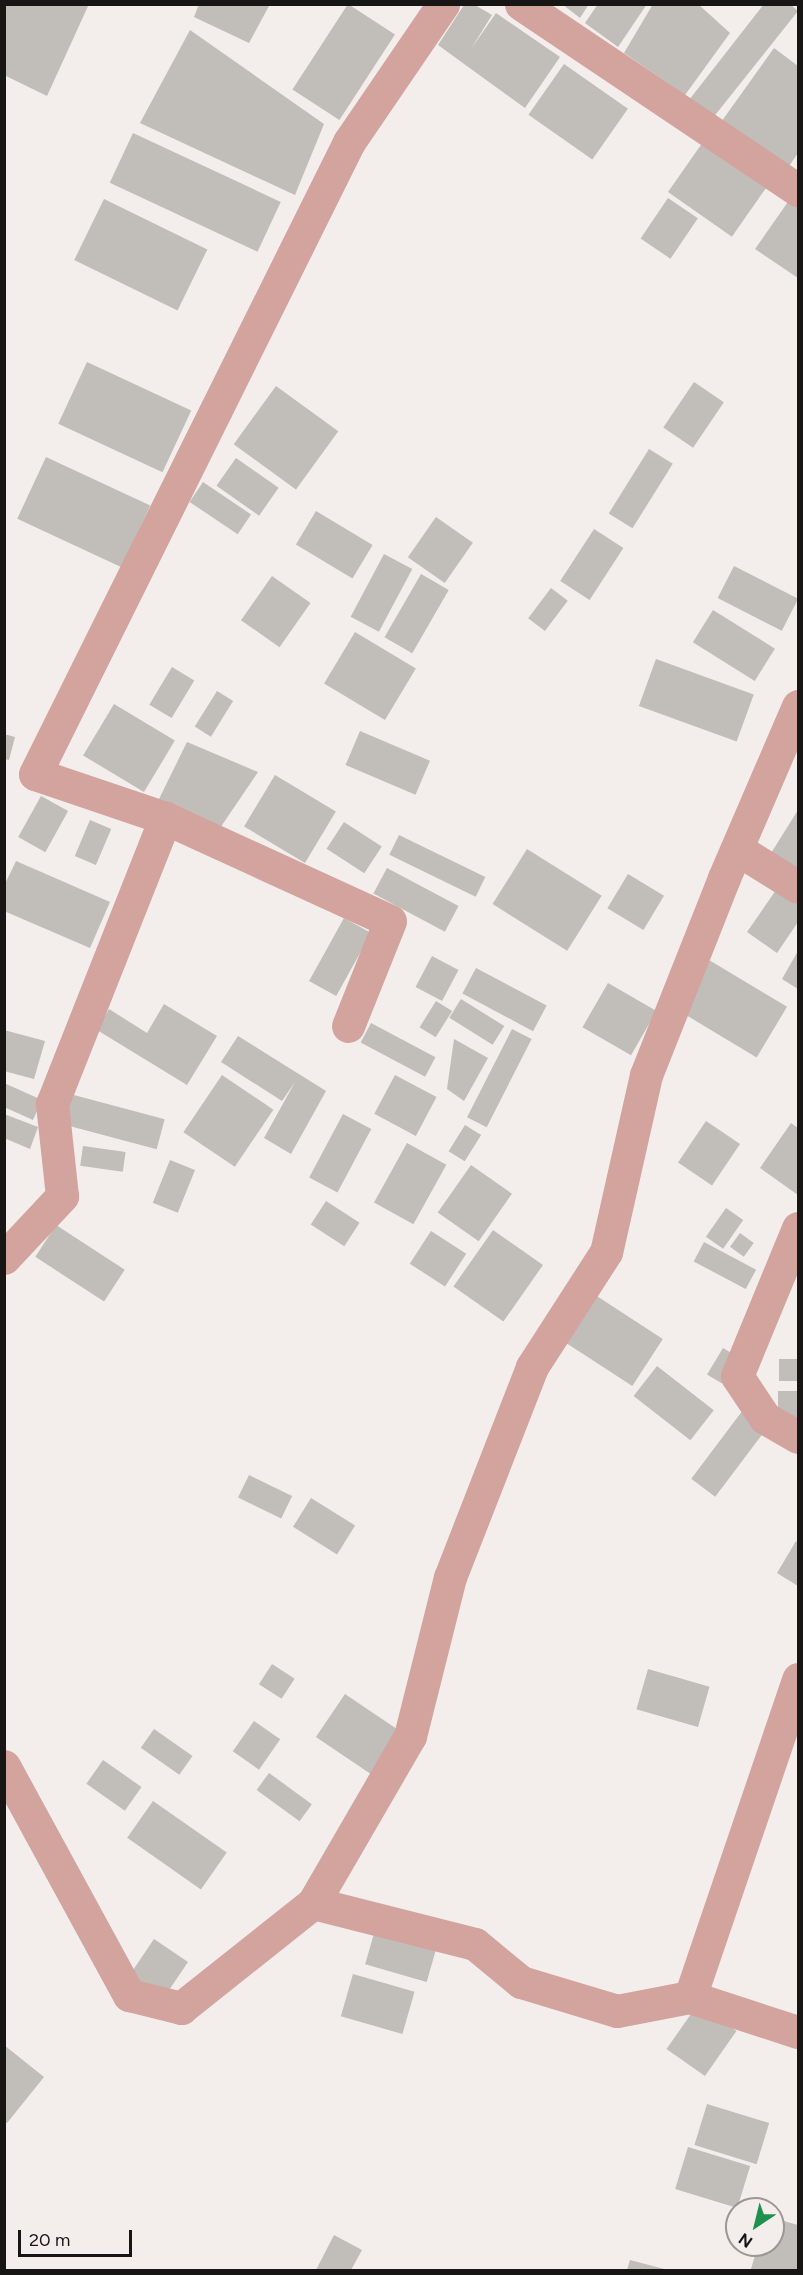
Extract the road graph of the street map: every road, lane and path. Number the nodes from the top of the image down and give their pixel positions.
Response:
1 (442, 4) edge
2 (521, 4) edge
3 (798, 190) edge
4 (798, 706) edge
5 (165, 818) junction
6 (736, 849) junction
7 (798, 887) edge
8 (348, 1026) dead end
9 (798, 1228) edge
10 (4, 1258) edge
11 (798, 1437) edge
12 (798, 1679) edge
13 (4, 1766) edge
14 (313, 1903) junction
15 (690, 1997) junction
16 (798, 2032) edge

1 - 5 street
2 - 3 street
4 - 6 street
5 - 8 street
5 - 10 street
6 - 7 street
6 - 14 street
9 - 11 street
12 - 15 street
13 - 14 street
14 - 15 street
15 - 16 street

